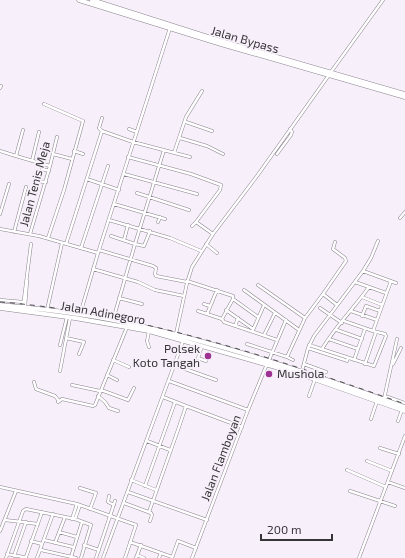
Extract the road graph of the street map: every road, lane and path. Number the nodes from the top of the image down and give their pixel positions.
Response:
1 (79, 0) edge
2 (92, 0) edge
3 (384, 0) edge
4 (132, 15) junction
5 (170, 28) junction
6 (330, 74) junction
7 (202, 91) dead end
8 (405, 94) edge
9 (405, 97) edge
10 (44, 104) dead end
11 (102, 118) dead end
12 (186, 122) junction
13 (129, 129) dead end
14 (23, 130) dead end
15 (290, 130) junction
16 (102, 131) junction
17 (212, 131) dead end
18 (40, 132) dead end
19 (137, 132) junction
20 (57, 138) dead end
21 (180, 138) junction
22 (133, 142) junction
23 (164, 150) junction
24 (0, 151) edge
25 (74, 151) junction
26 (174, 152) junction
27 (53, 154) junction
28 (83, 154) dead end
29 (223, 154) dead end
30 (277, 154) dead end
31 (16, 156) junction
32 (128, 157) junction
33 (190, 157) dead end
34 (72, 159) junction
35 (32, 161) junction
36 (50, 166) junction
37 (108, 166) dead end
38 (159, 166) junction
39 (42, 169) dead end
40 (49, 171) junction
41 (124, 174) junction
42 (87, 179) junction
43 (35, 181) dead end
44 (46, 182) junction
45 (155, 182) junction
46 (9, 184) dead end
47 (102, 185) junction
48 (26, 187) dead end
49 (119, 190) junction
50 (137, 193) dead end
51 (197, 194) dead end
52 (150, 198) junction
53 (114, 204) junction
54 (189, 210) dead end
55 (405, 212) edge
56 (145, 213) junction
57 (0, 214) edge
58 (160, 217) junction
59 (400, 218) dead end
60 (165, 219) dead end
61 (109, 220) junction
62 (158, 222) dead end
63 (196, 222) junction
64 (128, 225) junction
65 (192, 226) dead end
66 (140, 228) junction
67 (0, 229) edge
68 (150, 231) junction
69 (14, 232) junction
70 (30, 234) junction
71 (213, 234) junction
72 (111, 236) dead end
73 (48, 238) junction
74 (124, 240) junction
75 (335, 242) dead end
76 (378, 242) dead end
77 (62, 243) junction
78 (31, 244) dead end
79 (66, 244) junction
80 (135, 244) junction
81 (206, 244) junction
82 (81, 248) junction
83 (202, 251) junction
84 (98, 252) junction
85 (217, 253) dead end
86 (130, 260) junction
87 (93, 269) junction
88 (363, 271) junction
89 (124, 279) junction
90 (391, 281) junction
91 (187, 282) junction
92 (355, 282) junction
93 (396, 283) dead end
94 (258, 285) dead end
95 (369, 287) junction
96 (217, 290) junction
97 (244, 290) dead end
98 (386, 293) junction
99 (323, 294) junction
100 (184, 296) junction
101 (362, 297) junction
102 (25, 298) junction
103 (119, 298) junction
104 (233, 299) junction
105 (0, 300) edge
106 (142, 304) dead end
107 (204, 304) dead end
108 (0, 305) edge
109 (24, 305) junction
110 (264, 305) junction
111 (338, 305) junction
112 (382, 305) junction
113 (210, 306) junction
114 (0, 308) edge
115 (320, 308) dead end
116 (47, 310) junction
117 (226, 310) junction
118 (81, 311) dead end
119 (198, 311) dead end
120 (350, 311) junction
121 (380, 311) junction
122 (275, 312) junction
123 (207, 314) junction
124 (330, 315) junction
125 (72, 316) junction
126 (362, 316) junction
127 (83, 317) junction
128 (258, 317) junction
129 (238, 318) junction
130 (305, 318) junction
131 (222, 319) junction
132 (113, 320) junction
133 (286, 320) junction
134 (377, 320) junction
135 (343, 322) junction
136 (127, 326) junction
137 (235, 326) junction
138 (365, 328) junction
139 (253, 330) junction
140 (299, 330) junction
141 (337, 330) junction
142 (149, 331) junction
143 (374, 331) junction
144 (176, 335) junction
145 (264, 336) junction
146 (66, 338) junction
147 (328, 339) junction
148 (362, 339) junction
149 (397, 339) dead end
150 (277, 340) junction
151 (183, 341) junction
152 (247, 344) dead end
153 (60, 345) dead end
154 (202, 346) junction
155 (149, 347) dead end
156 (309, 347) junction
157 (401, 348) dead end
158 (322, 349) junction
159 (358, 349) junction
160 (272, 353) junction
161 (79, 354) dead end
162 (287, 357) junction
163 (348, 358) junction
164 (113, 360) junction
165 (293, 360) dead end
166 (354, 360) junction
167 (206, 361) dead end
168 (268, 362) junction
169 (304, 364) junction
170 (365, 364) junction
171 (174, 365) junction
172 (392, 366) junction
173 (129, 367) dead end
174 (60, 371) dead end
175 (302, 371) junction
176 (326, 372) dead end
177 (107, 375) junction
178 (315, 379) junction
179 (117, 380) dead end
180 (216, 380) dead end
181 (169, 381) junction
182 (34, 382) dead end
183 (72, 385) dead end
184 (134, 388) dead end
185 (350, 389) junction
186 (101, 391) junction
187 (98, 396) junction
188 (309, 396) dead end
189 (163, 397) junction
190 (385, 398) junction
191 (377, 401) junction
192 (175, 402) junction
193 (405, 403) edge
194 (186, 406) junction
195 (404, 409) edge
196 (248, 410) junction
197 (118, 411) dead end
198 (371, 419) dead end
199 (398, 421) dead end
200 (242, 427) junction
201 (405, 436) edge
202 (147, 441) junction
203 (159, 446) junction
204 (380, 448) dead end
205 (170, 450) junction
206 (399, 454) junction
207 (367, 461) dead end
208 (347, 470) dead end
209 (392, 471) junction
210 (131, 480) junction
211 (388, 482) junction
212 (145, 486) junction
213 (0, 487) edge
214 (386, 487) junction
215 (80, 488) dead end
216 (405, 488) edge
217 (156, 490) junction
218 (16, 491) junction
219 (350, 491) dead end
220 (128, 492) junction
221 (109, 496) dead end
222 (115, 501) dead end
223 (152, 501) junction
224 (381, 501) junction
225 (124, 503) junction
226 (78, 505) junction
227 (114, 505) junction
228 (395, 506) dead end
229 (90, 509) junction
230 (42, 512) junction
231 (149, 512) junction
232 (53, 514) junction
233 (110, 515) junction
234 (65, 517) junction
235 (118, 518) junction
236 (73, 519) junction
237 (4, 520) junction
238 (207, 520) junction
239 (150, 521) dead end
240 (20, 522) junction
241 (26, 522) junction
242 (82, 522) junction
243 (38, 524) junction
244 (0, 529) edge
245 (59, 532) junction
246 (77, 537) junction
247 (44, 540) junction
248 (31, 541) junction
249 (130, 542) junction
250 (55, 543) junction
251 (43, 544) junction
252 (84, 545) junction
253 (140, 545) junction
254 (73, 547) junction
255 (196, 548) junction
256 (41, 550) junction
257 (99, 550) junction
258 (161, 553) junction
259 (7, 554) junction
260 (14, 556) junction
261 (71, 557) junction
262 (136, 557) edge
263 (172, 557) edge
264 (6, 558) edge
265 (37, 558) edge
266 (76, 558) edge
267 (81, 558) edge
268 (96, 558) edge
269 (103, 558) edge
270 (124, 558) edge
271 (144, 558) edge
272 (159, 558) edge
273 (192, 558) edge
274 (359, 558) edge

1 - 4 highway, Jalan Bypass
2 - 4 highway, Jalan Bypass
3 - 6 street
4 - 5 highway, Jalan Bypass
4 - 6 highway, Jalan Bypass
5 - 6 highway, Jalan Bypass
5 - 19 street
6 - 8 highway, Jalan Bypass
6 - 9 highway, Jalan Bypass
6 - 15 street
7 - 12 street
10 - 25 street
11 - 16 street
12 - 17 street
12 - 21 street
13 - 19 street
14 - 31 street
15 - 30 street
15 - 71 street
16 - 22 street
16 - 42 street
18 - 35 street
19 - 22 street
20 - 27 street, Jalan Tenis Meja
21 - 26 street
21 - 29 street
22 - 23 street
22 - 32 street
23 - 26 street
23 - 38 street
24 - 31 street
25 - 28 street
25 - 34 street
26 - 33 street
27 - 34 street
27 - 36 street, Jalan Tenis Meja
31 - 35 street
32 - 38 street
32 - 41 street
34 - 73 street
35 - 36 street
36 - 40 street, Jalan Tenis Meja
37 - 47 street
38 - 45 street
38 - 63 street
39 - 40 street
40 - 44 street, Jalan Tenis Meja
41 - 45 street
41 - 49 street
42 - 47 street
42 - 79 street
43 - 44 street
44 - 70 street, Jalan Tenis Meja
45 - 51 street
45 - 52 street
46 - 57 street
47 - 49 street
47 - 82 street
48 - 69 street
49 - 53 street
50 - 52 street
52 - 54 street
52 - 56 street
53 - 56 street
53 - 61 street
55 - 59 street
56 - 58 street
56 - 66 street
58 - 60 street
58 - 62 street
61 - 64 street
61 - 84 street
63 - 65 street
63 - 71 street
64 - 66 street
64 - 74 street
66 - 68 street
66 - 80 street
67 - 69 street
68 - 80 street
68 - 83 street
69 - 70 street
70 - 73 street
71 - 81 street
72 - 74 street
73 - 77 street
74 - 80 street
75 - 99 street
76 - 88 street
77 - 79 street
77 - 116 street
78 - 102 street
79 - 82 street
80 - 86 street
81 - 83 street
81 - 85 street
82 - 84 street
83 - 91 street
84 - 86 street
84 - 87 street
86 - 89 street
86 - 91 street
87 - 89 street
87 - 118 street
88 - 90 street
88 - 92 street
89 - 100 street
89 - 103 street
90 - 93 street
90 - 98 street
91 - 96 street
91 - 100 street
92 - 95 street
92 - 111 street
94 - 130 street
95 - 98 street
95 - 101 street
96 - 104 street
96 - 113 street
97 - 110 street
98 - 112 street
99 - 111 street
99 - 130 street
100 - 144 street
101 - 112 street
101 - 120 street
102 - 109 street
102 - 109 street
103 - 106 street
103 - 132 street
104 - 117 street
104 - 128 street
105 - 109 street
107 - 113 street
108 - 109 highway
109 - 116 highway
110 - 122 street
110 - 128 street
111 - 124 street
112 - 121 street
113 - 123 street
114 - 125 highway, Jalan Adinegoro
115 - 124 street
116 - 125 highway
117 - 129 street
117 - 131 street
119 - 123 street
120 - 126 street
120 - 135 street
121 - 126 street
121 - 134 street
122 - 133 street
122 - 145 street
123 - 131 street
124 - 135 street
124 - 156 street
125 - 127 highway
125 - 146 street
125 - 153 street
126 - 134 street
127 - 132 highway
127 - 136 highway, Jalan Adinegoro
128 - 139 street
129 - 137 street
129 - 139 street
130 - 140 street
131 - 137 street
132 - 144 highway
133 - 140 street
133 - 150 street, Jalan Flamboyan
134 - 143 street
135 - 138 street
135 - 141 street
136 - 142 highway, Jalan Adinegoro
136 - 164 street
137 - 139 street
138 - 143 street
138 - 148 street
139 - 145 street
140 - 162 street
141 - 147 street
141 - 148 street
142 - 151 highway, Jalan Adinegoro
142 - 155 street
143 - 170 street
143 - 170 street
144 - 168 highway
145 - 150 street
146 - 161 street
146 - 174 street
147 - 158 street
147 - 159 street
148 - 159 street
149 - 172 street
150 - 160 street, Jalan Flamboyan
151 - 154 highway, Jalan Adinegoro
151 - 171 street
152 - 160 street
154 - 167 street
154 - 168 highway, Jalan Adinegoro
156 - 158 street
156 - 163 street
156 - 169 street
157 - 172 street
158 - 163 street
159 - 166 street
160 - 162 street
160 - 168 street, Jalan Flamboyan
162 - 165 street
163 - 166 street
164 - 173 street
164 - 177 street
166 - 170 street
168 - 175 highway
168 - 178 highway
168 - 196 street, Jalan Flamboyan
169 - 175 street
169 - 176 street
171 - 180 street
171 - 181 street
172 - 190 street
175 - 185 highway
177 - 179 street
177 - 186 street
178 - 185 highway
178 - 188 street
181 - 189 street
181 - 196 street
182 - 187 street
183 - 186 street
184 - 186 street
185 - 190 highway
185 - 191 highway
186 - 187 street
187 - 197 street
189 - 192 street
189 - 202 street
190 - 193 street
190 - 195 highway
191 - 195 highway
191 - 198 street
192 - 194 street
192 - 203 street
194 - 200 street
194 - 205 street
195 - 199 street
196 - 200 street, Jalan Flamboyan
200 - 238 street, Jalan Flamboyan
201 - 206 street
202 - 203 street
202 - 210 street
203 - 205 street
203 - 212 street
204 - 206 street
205 - 217 street
206 - 209 street
207 - 209 street
208 - 214 street
209 - 211 street
210 - 212 street
210 - 220 street
211 - 214 street
211 - 216 street
212 - 217 street
213 - 218 street
214 - 224 street
215 - 229 street
217 - 223 street
218 - 226 street
218 - 237 street
219 - 224 street
220 - 223 street
220 - 225 street
221 - 227 street
222 - 227 street
223 - 231 street
223 - 238 street
224 - 228 street
224 - 274 street
225 - 231 street
225 - 235 street
226 - 229 street
226 - 236 street
227 - 233 street
229 - 233 street
230 - 232 street
230 - 240 street
230 - 243 street
231 - 239 street
232 - 234 street
232 - 247 street
233 - 235 street
233 - 257 street
234 - 236 street
234 - 245 street
235 - 249 street
235 - 269 street
236 - 242 street
237 - 240 street
237 - 244 street
238 - 255 street, Jalan Flamboyan
240 - 241 street
240 - 259 street
241 - 243 street
241 - 260 street
242 - 246 street
242 - 252 street
243 - 248 street
245 - 246 street
245 - 250 street
246 - 254 street
247 - 250 street
247 - 251 street
248 - 251 street
248 - 260 street
249 - 253 street
249 - 270 street
250 - 254 street
251 - 256 street
252 - 257 street
252 - 267 street
253 - 258 street
253 - 262 street
254 - 261 street
255 - 263 street
255 - 273 street, Jalan Flamboyan
256 - 261 street
256 - 265 street
257 - 268 street
258 - 263 street
258 - 272 street
259 - 260 street
259 - 264 street
261 - 266 street
262 - 271 street

